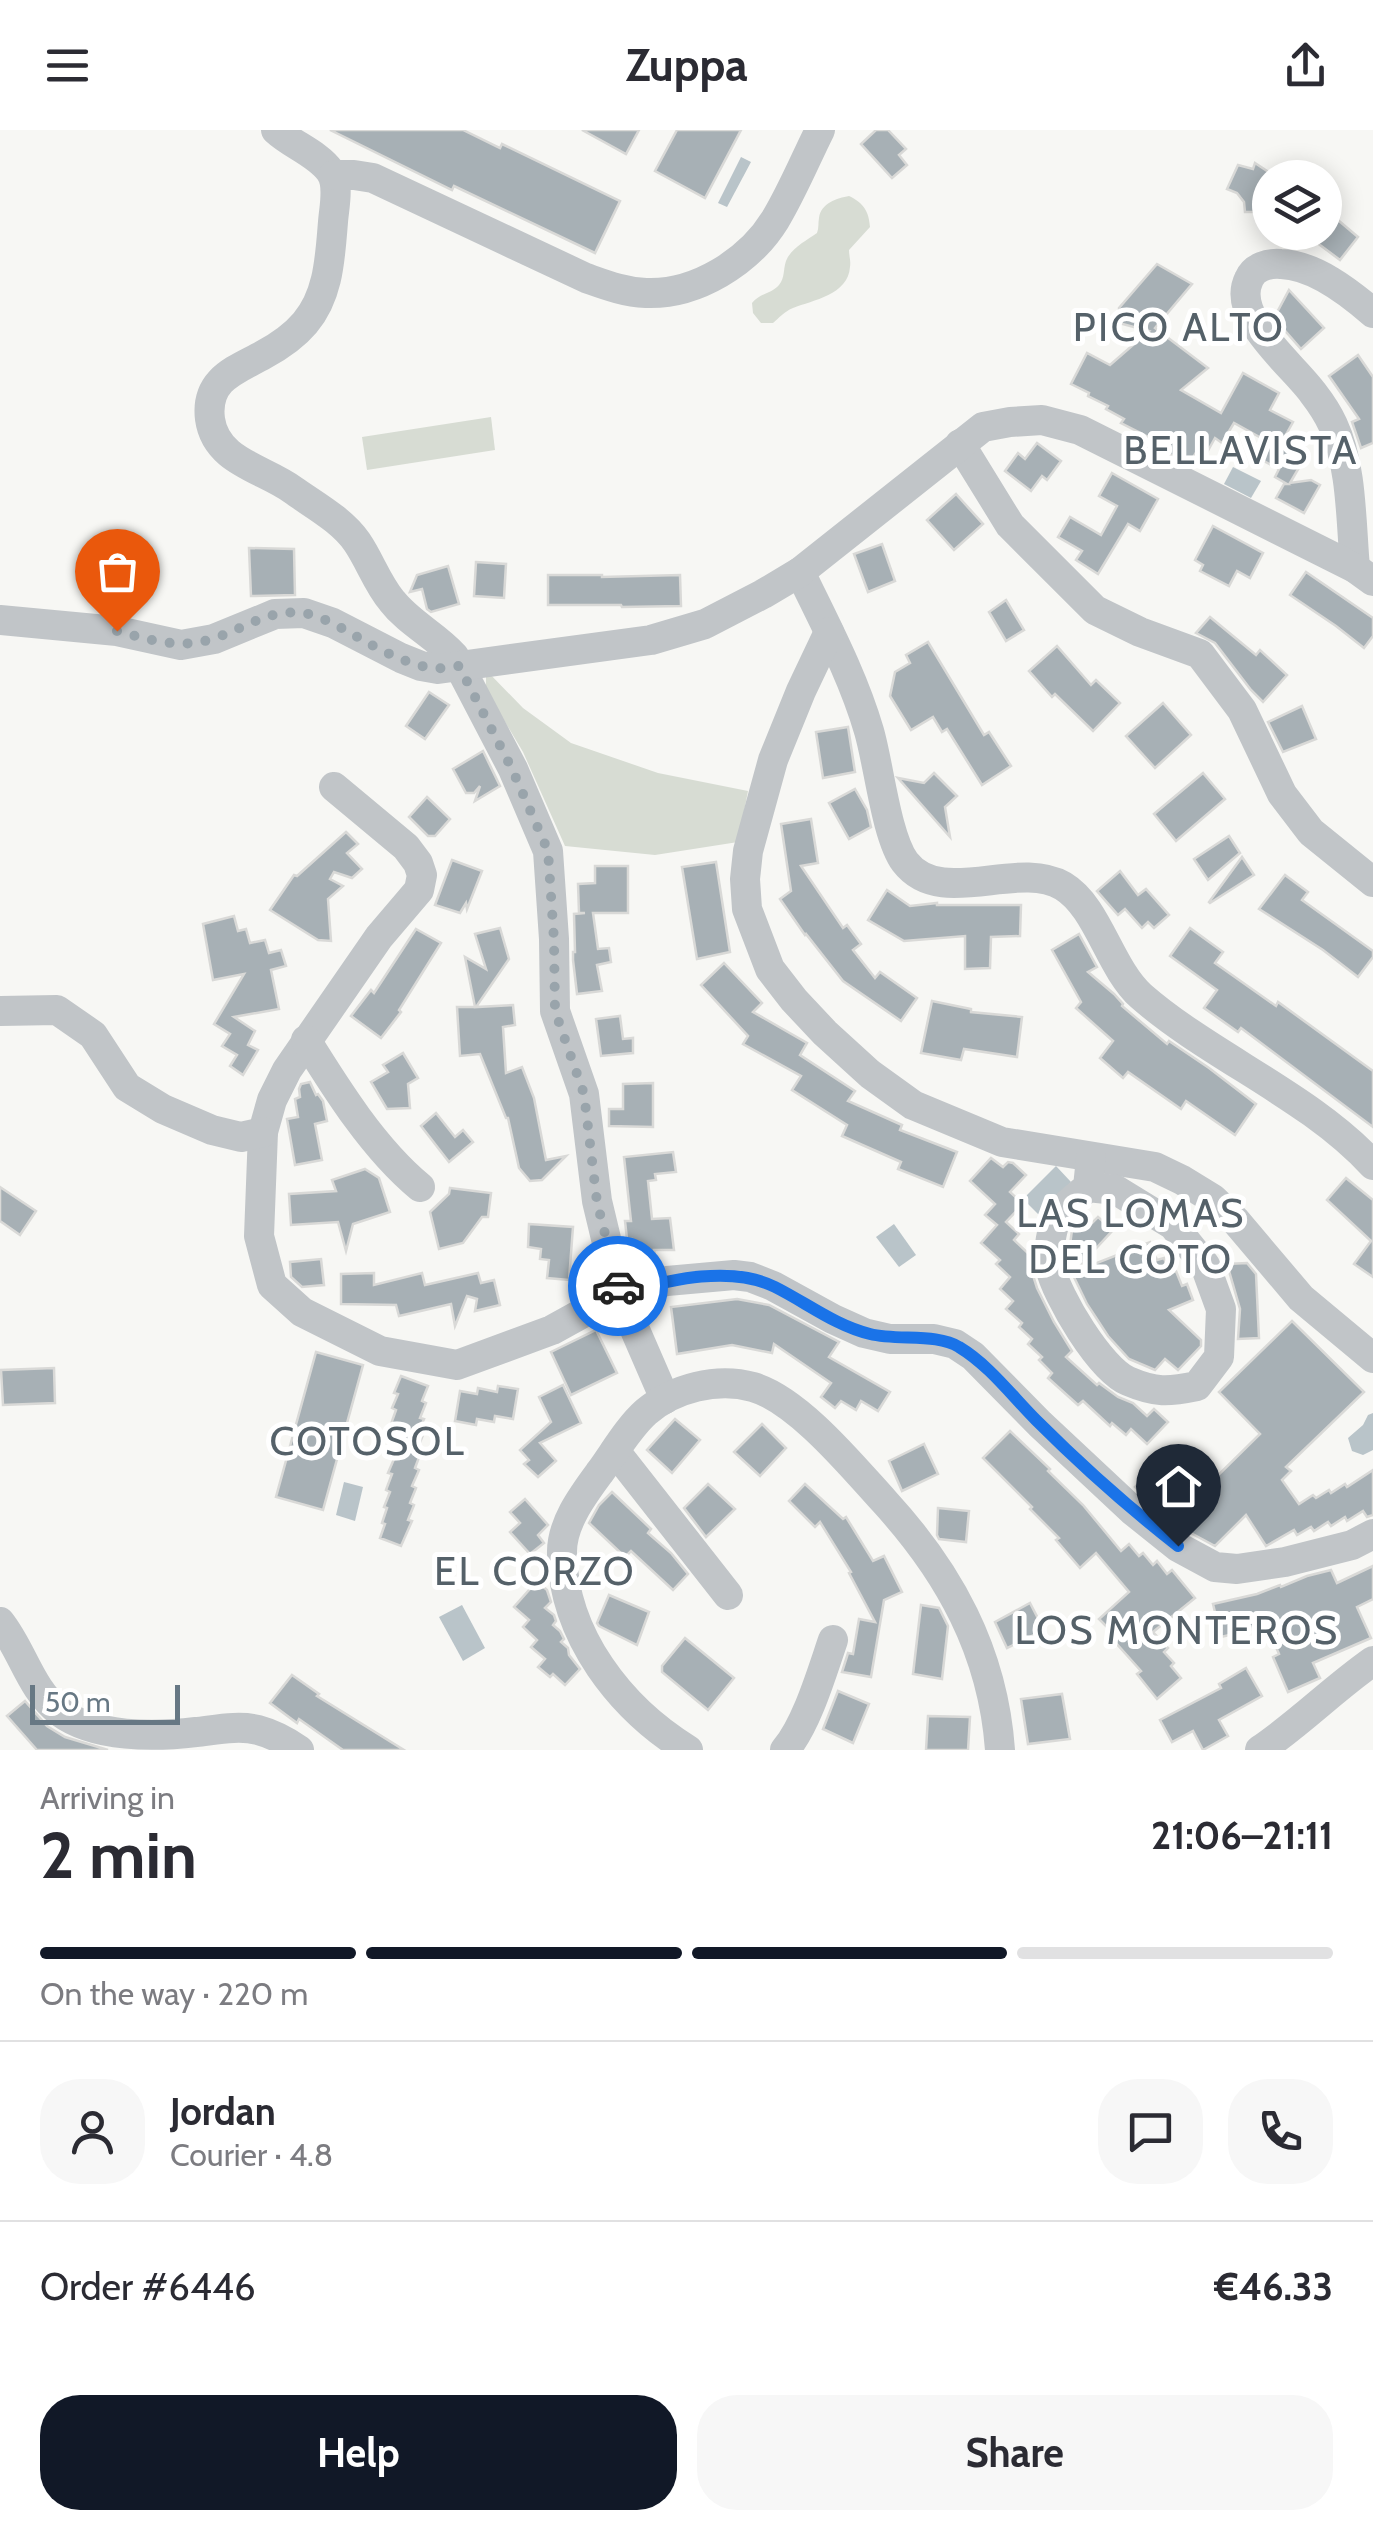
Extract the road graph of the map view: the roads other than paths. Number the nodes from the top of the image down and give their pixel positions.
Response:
1 (276, 130) edge
2 (820, 130) edge
3 (334, 175) junction
4 (1373, 313) edge
5 (960, 444) junction
6 (800, 572) junction
7 (1364, 574) edge
8 (0, 620) edge
9 (829, 632) junction
10 (459, 666) junction
11 (334, 787) dead end
12 (1373, 882) edge
13 (0, 1011) edge
14 (306, 1040) junction
15 (263, 1132) junction
16 (1373, 1165) edge
17 (1090, 1172) junction
18 (420, 1186) dead end
19 (619, 1293) junction
20 (1373, 1358) edge
21 (665, 1400) junction
22 (615, 1450) junction
23 (1373, 1534) edge
24 (728, 1595) dead end
25 (0, 1622) edge
26 (833, 1640) dead end
27 (1373, 1661) edge
28 (300, 1750) edge
29 (688, 1750) edge
30 (785, 1750) edge
31 (1000, 1750) edge
32 (1260, 1750) edge

1 - 3 street
2 - 3 street
3 - 10 street
4 - 7 street
5 - 6 street
5 - 7 street
5 - 12 street
6 - 9 street
6 - 10 street
8 - 10 street
9 - 16 street
9 - 17 street
10 - 19 street
11 - 14 street
13 - 15 street
14 - 15 street
14 - 18 street
15 - 19 street
17 - 17 street
17 - 20 street
19 - 21 street
19 - 23 street
21 - 22 street
21 - 31 street
22 - 24 street
22 - 29 street
25 - 28 street
26 - 30 street
27 - 32 street

